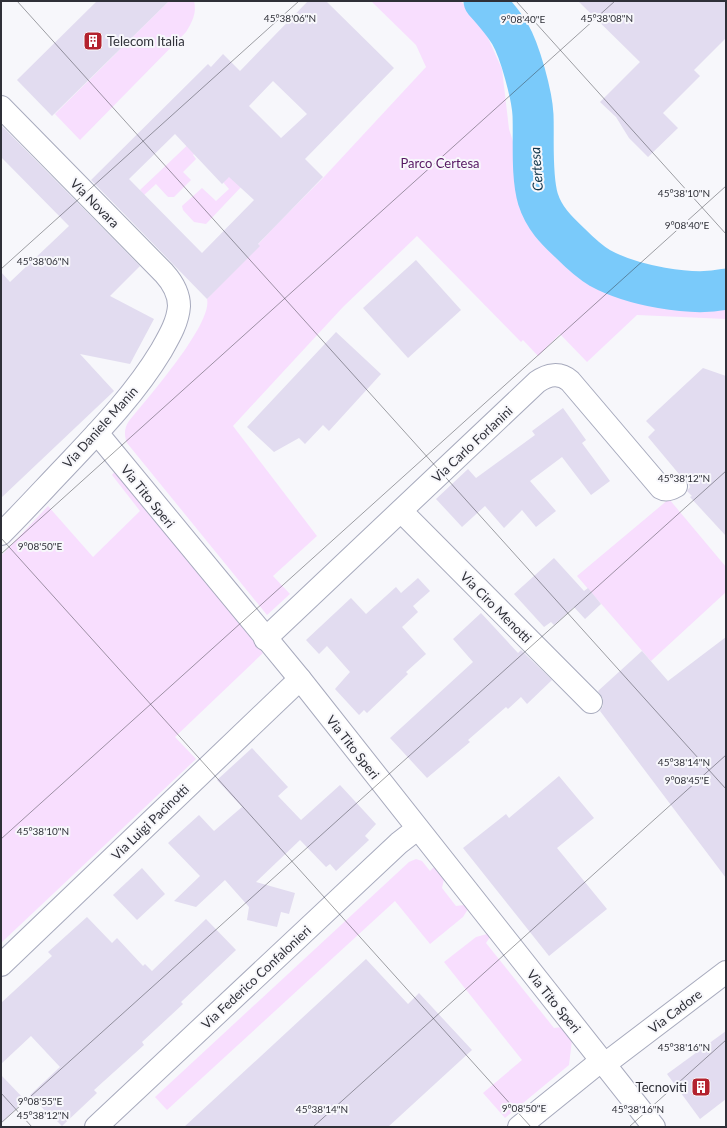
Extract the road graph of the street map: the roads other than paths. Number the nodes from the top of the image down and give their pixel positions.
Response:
1 (1, 107) edge
2 (179, 305) joint
3 (97, 433) junction
4 (676, 486) dead end
5 (401, 511) junction
6 (1, 534) edge
7 (265, 639) junction
8 (300, 679) junction
9 (591, 702) dead end
10 (417, 829) junction
11 (1, 965) edge
12 (726, 972) edge
13 (604, 1062) junction
14 (96, 1127) edge
15 (519, 1127) edge
16 (654, 1127) edge

1 - 2 street, Via Novara
2 - 3 street, Via Daniele Manin
3 - 6 street, Via Daniele Manin
3 - 7 street, Via Tito Speri
4 - 5 street, Via Carlo Forlanini
5 - 7 street, Via Carlo Forlanini
5 - 9 street, Via Ciro Menotti
7 - 8 street, Via Tito Speri
8 - 10 street, Via Tito Speri
8 - 11 street, Via Luigi Pacinotti
10 - 13 street, Via Tito Speri
10 - 14 street, Via Federico Confalonieri
12 - 13 street, Via Cadore
13 - 15 street, Via Cadore
13 - 16 street, Via Tito Speri

